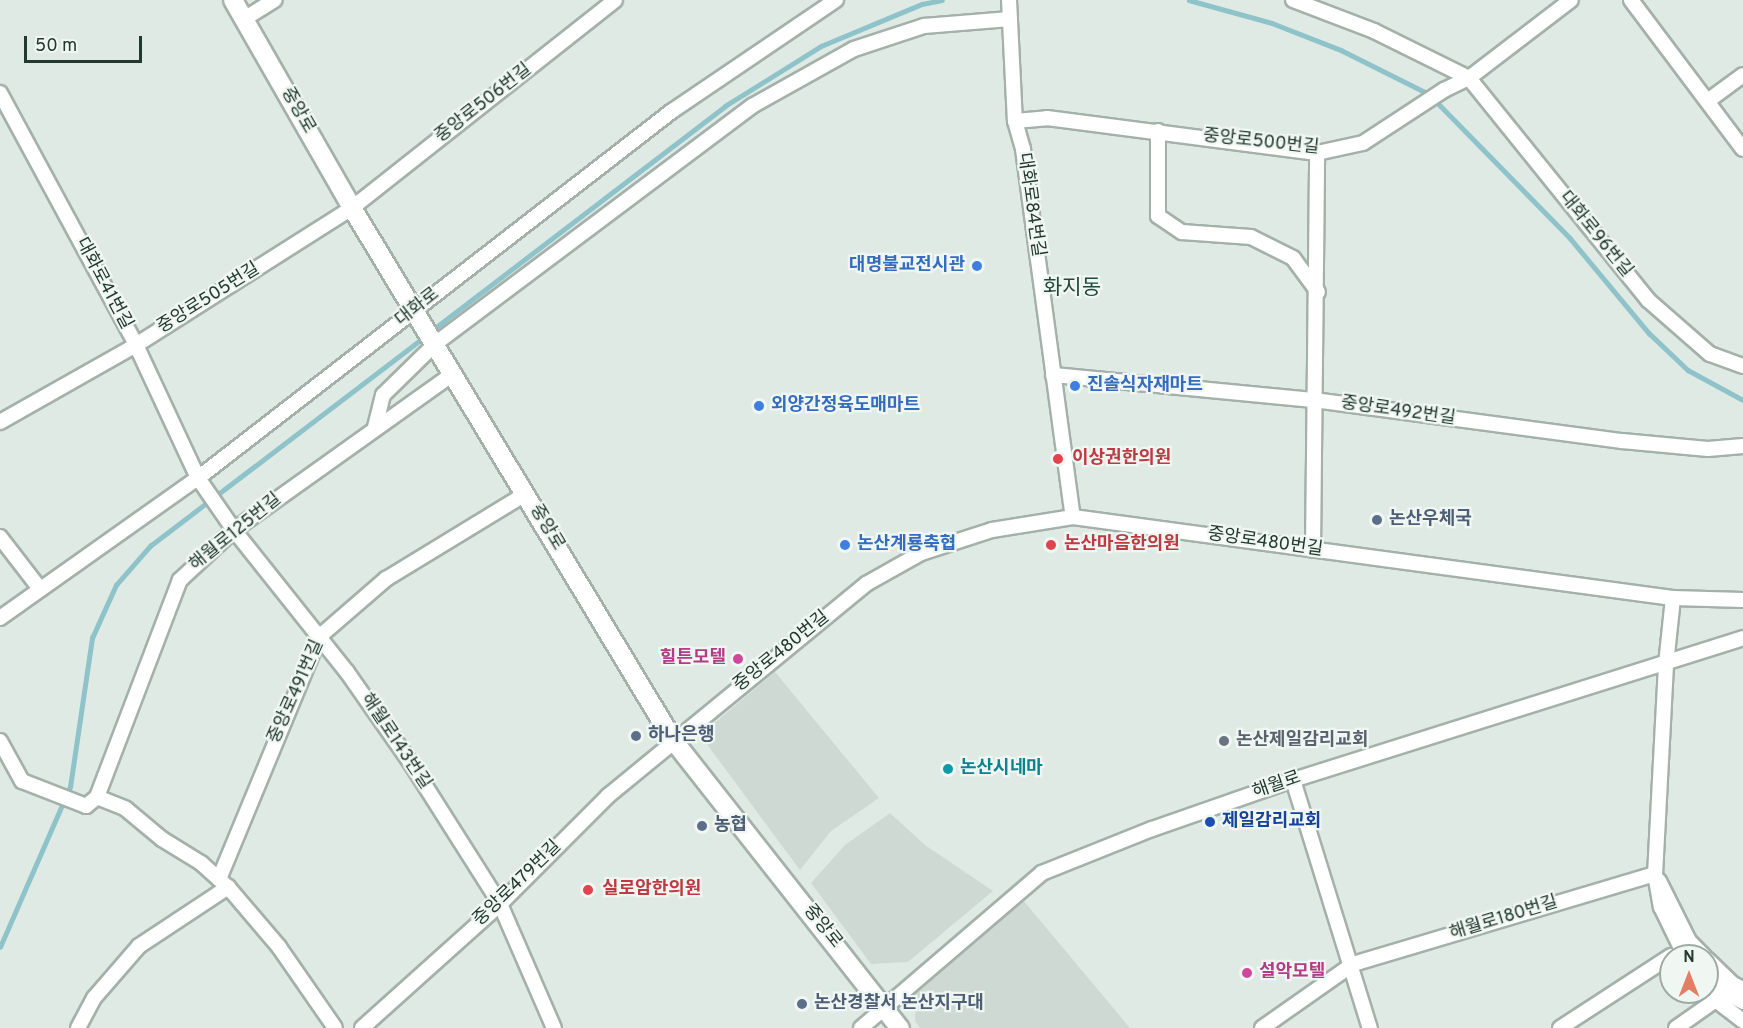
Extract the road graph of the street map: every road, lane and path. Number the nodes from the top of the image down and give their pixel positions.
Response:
1 (233, 0) edge
2 (275, 0) edge
3 (615, 0) edge
4 (836, 0) edge
5 (1010, 0) edge
6 (1293, 0) edge
7 (1571, 0) edge
8 (1631, 0) edge
9 (244, 19) junction
10 (1010, 19) junction
11 (1743, 75) edge
12 (1469, 78) junction
13 (0, 93) edge
14 (1709, 100) junction
15 (1015, 121) junction
16 (1158, 131) junction
17 (1743, 149) edge
18 (1317, 153) junction
19 (352, 208) junction
20 (1318, 292) junction
21 (414, 311) junction
22 (435, 344) junction
23 (136, 345) junction
24 (1743, 366) edge
25 (453, 374) junction
26 (1053, 375) junction
27 (1314, 400) junction
28 (0, 422) edge
29 (375, 427) junction
30 (1743, 446) edge
31 (198, 478) junction
32 (525, 494) junction
33 (1074, 517) junction
34 (234, 530) junction
35 (0, 537) edge
36 (1313, 550) junction
37 (40, 589) junction
38 (1673, 598) junction
39 (1743, 600) edge
40 (0, 618) edge
41 (319, 637) junction
42 (1743, 638) edge
43 (1666, 665) junction
44 (672, 740) junction
45 (0, 741) edge
46 (1293, 780) junction
47 (97, 797) junction
48 (1655, 874) junction
49 (223, 883) junction
50 (500, 904) junction
51 (1668, 944) edge
52 (1682, 944) edge
53 (1692, 944) edge
54 (1353, 964) junction
55 (1659, 965) edge
56 (1719, 970) edge
57 (1719, 986) edge
58 (1743, 989) edge
59 (1743, 1002) edge
60 (1702, 1004) edge
61 (1719, 1004) edge
62 (885, 1006) junction
63 (1743, 1021) edge
64 (78, 1028) edge
65 (335, 1028) edge
66 (362, 1028) edge
67 (554, 1028) edge
68 (861, 1028) edge
69 (900, 1028) edge
70 (1262, 1028) edge
71 (1370, 1028) edge
72 (1560, 1028) edge
73 (1676, 1028) edge

1 - 9 main road, 중앙로
2 - 9 street
3 - 19 street, 중앙로506번길
4 - 21 street, 대화로
5 - 10 street, 대화로84번길
6 - 12 street
7 - 12 street, 중앙로500번길
8 - 14 street
9 - 19 main road, 중앙로
10 - 15 street, 대화로84번길
10 - 22 street
11 - 14 street
12 - 18 street, 중앙로500번길
12 - 24 street, 대화로96번길
13 - 23 street, 대화로41번길
14 - 17 street
15 - 16 street, 중앙로500번길
15 - 26 street, 대화로84번길
16 - 18 street, 중앙로500번길
16 - 20 street
18 - 20 street
19 - 21 main road, 중앙로
19 - 23 street, 중앙로505번길
20 - 27 street
21 - 22 main road, 중앙로
21 - 31 street, 대화로
22 - 25 main road, 중앙로
22 - 29 street
23 - 28 street, 중앙로505번길
23 - 31 street, 대화로41번길
25 - 29 street, 해월로125번길
25 - 32 main road, 중앙로
26 - 27 street, 중앙로492번길
26 - 33 street, 대화로84번길
27 - 30 street, 중앙로492번길
27 - 36 street
29 - 34 street, 해월로125번길
31 - 34 street, 해월로143번길
31 - 37 street, 대화로
32 - 41 street, 중앙로491번길
32 - 44 main road, 중앙로
33 - 36 street, 중앙로480번길
33 - 44 street, 중앙로480번길
34 - 41 street, 해월로143번길
34 - 47 street, 해월로125번길
35 - 37 street
36 - 38 street, 중앙로480번길
37 - 40 street, 대화로
38 - 39 street, 중앙로480번길
38 - 43 street
41 - 49 street, 중앙로491번길
41 - 50 street, 해월로143번길
42 - 43 street, 해월로
43 - 46 street, 해월로
43 - 48 street
44 - 50 street, 중앙로479번길
44 - 62 main road, 중앙로
45 - 47 street
46 - 54 street
46 - 62 street, 해월로
47 - 49 street
48 - 51 street
48 - 52 street
48 - 53 street
48 - 54 street, 해월로180번길
49 - 64 street
49 - 65 street
50 - 66 street, 중앙로479번길
50 - 67 street, 해월로143번길
54 - 70 street, 해월로180번길
54 - 71 street
55 - 72 street
56 - 58 street
57 - 59 street
60 - 73 street
61 - 63 street
62 - 68 street, 해월로
62 - 69 main road, 중앙로

